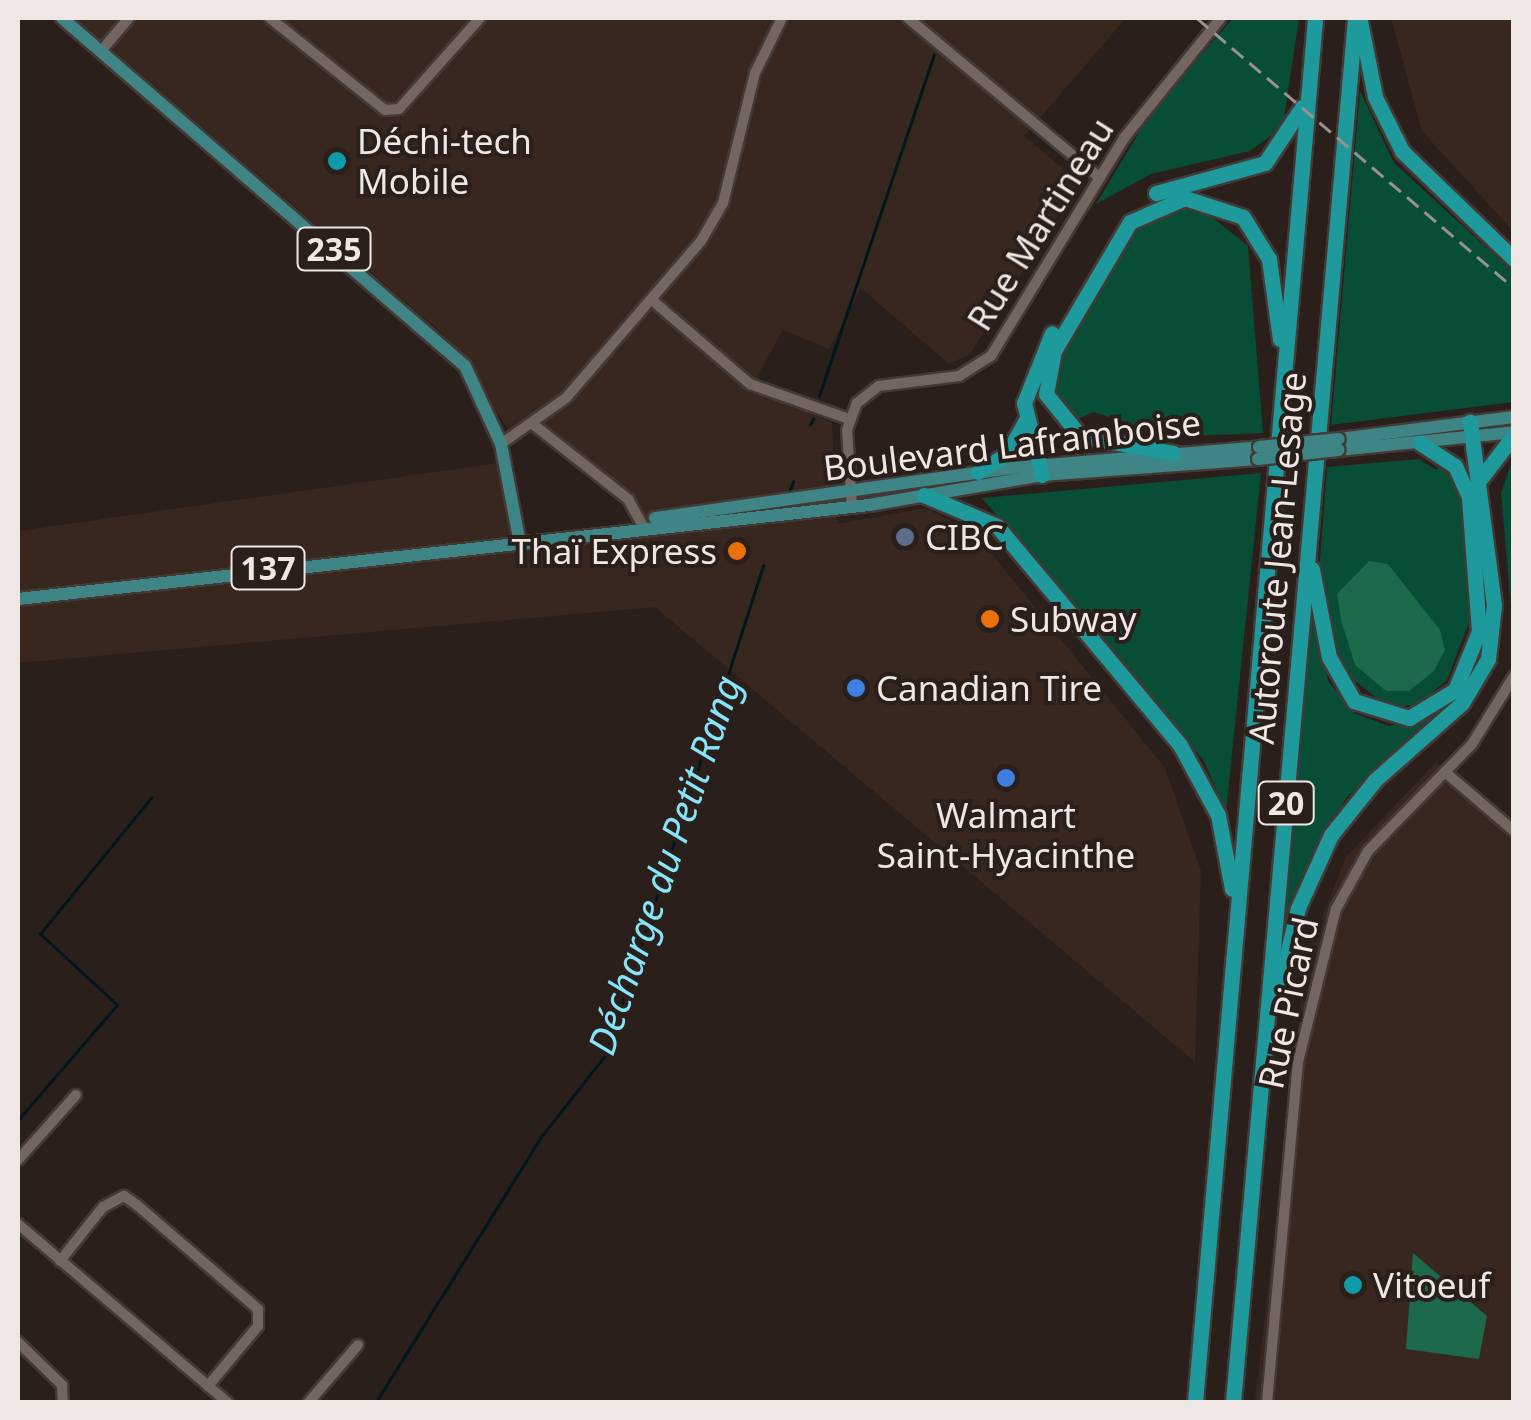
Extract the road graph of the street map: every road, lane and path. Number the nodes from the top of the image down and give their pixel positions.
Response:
1 (62, 18) edge
2 (128, 18) edge
3 (270, 18) edge
4 (480, 18) edge
5 (782, 18) edge
6 (908, 18) edge
7 (1221, 18) edge
8 (1315, 18) edge
9 (1357, 18) edge
10 (101, 50) junction
11 (1310, 79) junction
12 (1099, 177) junction
13 (1514, 259) edge
14 (653, 301) junction
15 (1284, 386) junction
16 (1514, 417) edge
17 (849, 420) junction
18 (1025, 421) junction
19 (534, 424) junction
20 (1471, 430) junction
21 (1514, 434) edge
22 (1420, 443) junction
23 (502, 444) junction
24 (1339, 444) junction
25 (1173, 453) junction
26 (1258, 453) junction
27 (1040, 470) junction
28 (978, 472) junction
29 (1481, 478) junction
30 (851, 491) junction
31 (924, 495) junction
32 (852, 507) junction
33 (643, 524) junction
34 (519, 538) junction
35 (1308, 551) junction
36 (18, 599) edge
37 (1514, 676) edge
38 (1445, 772) junction
39 (1514, 831) edge
40 (1236, 928) junction
41 (1264, 1054) junction
42 (76, 1095) dead end
43 (18, 1160) edge
44 (18, 1224) edge
45 (60, 1261) junction
46 (18, 1342) edge
47 (358, 1345) dead end
48 (208, 1386) junction
49 (62, 1402) edge
50 (227, 1402) edge
51 (309, 1402) edge
52 (1195, 1402) edge
53 (1234, 1402) edge
54 (1267, 1402) edge

1 - 10 main road, 235
2 - 10 street
3 - 4 street
5 - 14 street
6 - 12 street
7 - 12 street, Rue Martineau
8 - 11 highway, Autoroute Jean-Lesage / 20
9 - 13 highway
9 - 35 highway, Autoroute Jean-Lesage / 20
10 - 23 main road, 235
11 - 15 highway, Autoroute Jean-Lesage / 20
11 - 18 highway
12 - 17 street, Rue Martineau
14 - 17 street
14 - 19 street
15 - 25 highway
15 - 40 highway, Autoroute Jean-Lesage / 20
16 - 20 main road, Boulevard Laframboise / 137
17 - 30 street
18 - 27 highway
18 - 28 highway
19 - 23 street
19 - 33 street
20 - 21 main road, Boulevard Laframboise / 137
20 - 22 main road, Boulevard Laframboise / 137
20 - 24 main road, Boulevard Laframboise / 137
20 - 29 highway
21 - 29 highway
22 - 24 main road, Boulevard Laframboise / 137
22 - 35 highway
23 - 34 main road, 235
24 - 26 main road, Boulevard Laframboise / 137, bridge
25 - 26 main road, Boulevard Laframboise / 137
25 - 27 main road, Boulevard Laframboise / 137
26 - 27 main road, Boulevard Laframboise / 137
27 - 28 main road, Boulevard Laframboise / 137
27 - 31 main road, Boulevard Laframboise / 137
28 - 30 main road, Boulevard Laframboise / 137
29 - 41 highway
30 - 32 street
30 - 33 main road, Boulevard Laframboise / 137
31 - 32 main road, Boulevard Laframboise / 137
31 - 40 highway
32 - 33 main road, Boulevard Laframboise / 137
33 - 34 main road, Boulevard Laframboise / 137
34 - 36 main road, Boulevard Laframboise / 137
35 - 41 highway, Autoroute Jean-Lesage / 20
37 - 38 street, Rue Picard
38 - 39 street
38 - 54 street, Rue Picard
40 - 52 highway, Autoroute Jean-Lesage / 20
41 - 53 highway, Autoroute Jean-Lesage / 20
42 - 43 street
44 - 45 street
45 - 48 street
45 - 48 street
46 - 49 street
47 - 51 street
48 - 50 street

